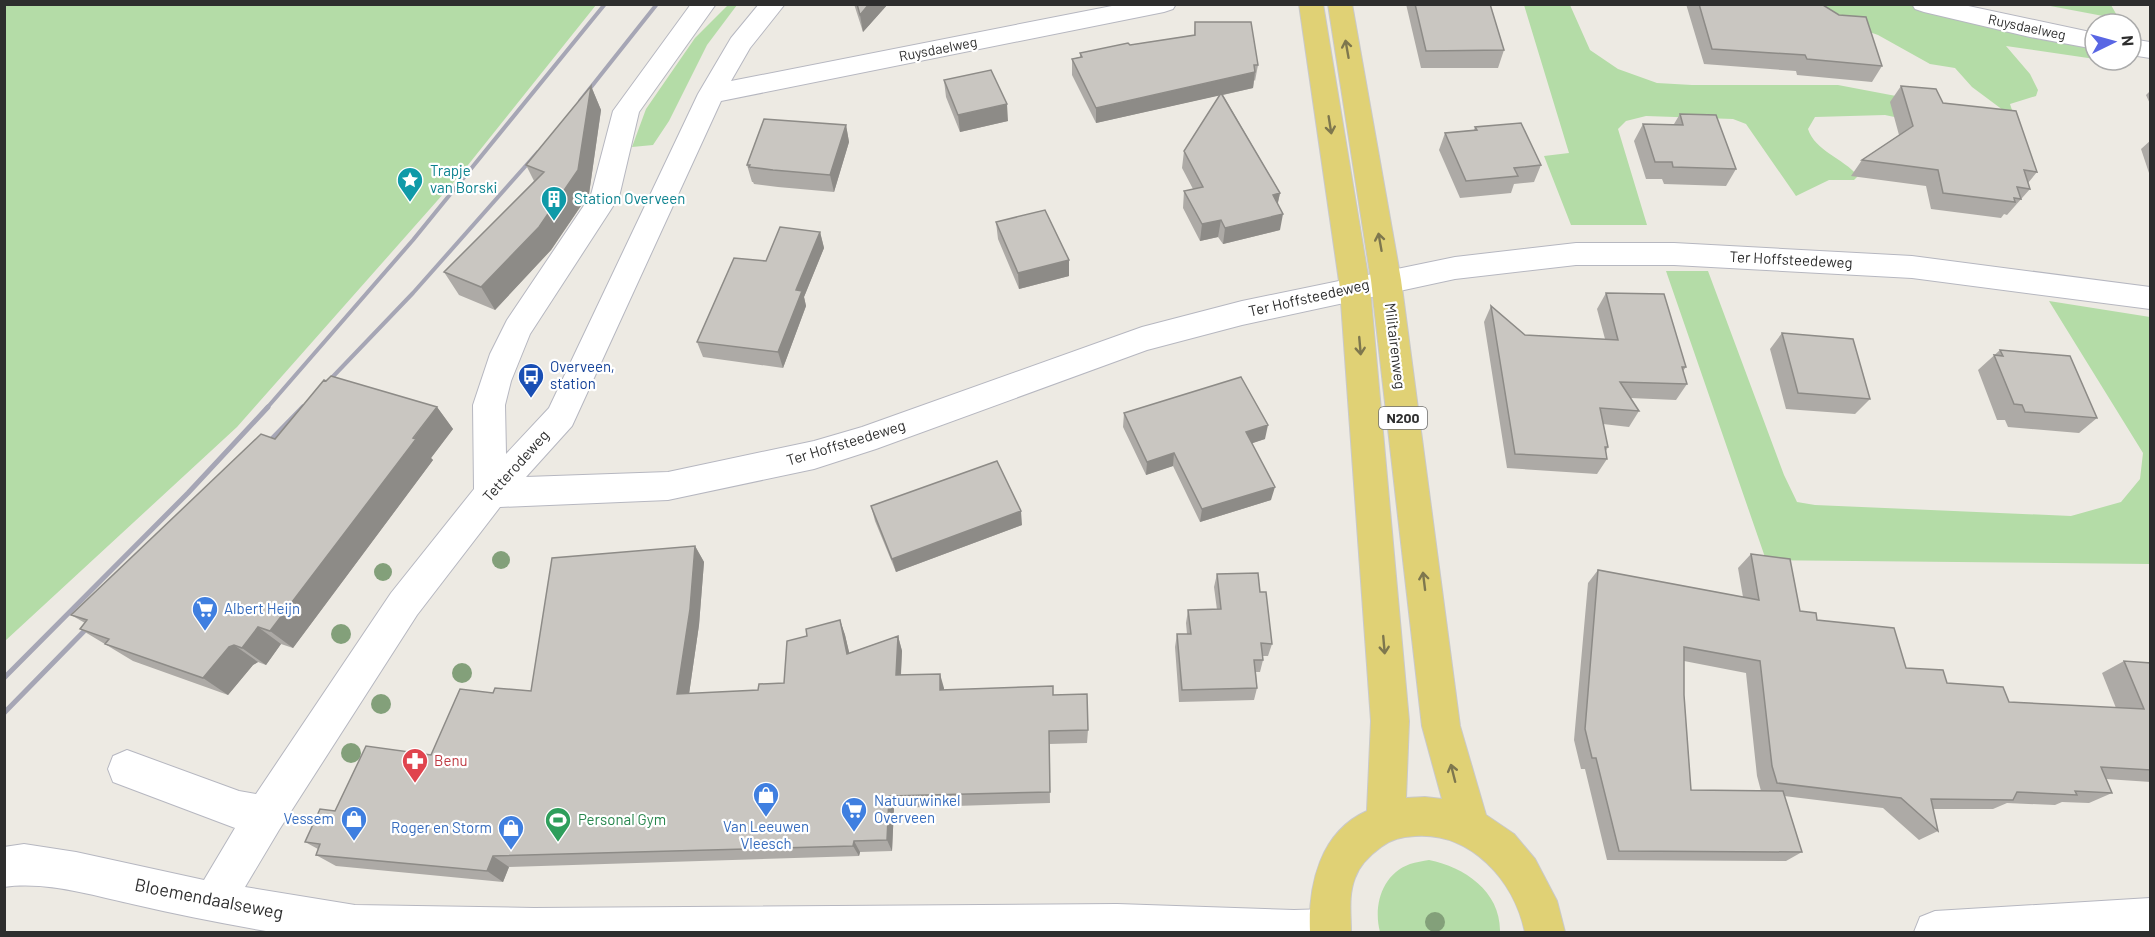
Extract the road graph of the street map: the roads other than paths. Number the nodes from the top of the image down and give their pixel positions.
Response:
1 (704, 4) edge
2 (773, 4) edge
3 (1164, 4) edge
4 (1311, 4) edge
5 (1340, 4) edge
6 (1924, 4) edge
7 (2083, 39) edge
8 (711, 94) junction
9 (1371, 284) junction
10 (2151, 298) edge
11 (491, 493) junction
12 (127, 769) dead end
13 (265, 816) junction
14 (1386, 822) junction
15 (1472, 829) junction
16 (11, 861) edge
17 (213, 902) junction
18 (2151, 919) edge
19 (1331, 931) edge
20 (1545, 933) edge
21 (1935, 933) edge

1 - 11 street
2 - 8 street, Tetterodeweg
3 - 8 street, Ruysdaelweg
4 -> 9 main road, Militairenweg / N200
9 -> 5 main road, Militairenweg / N200
6 - 7 street, Ruysdaelweg
8 - 11 street, Tetterodeweg
9 - 10 street, Ter Hoffsteedeweg
9 - 11 street, Ter Hoffsteedeweg
9 -> 14 main road, Militairenweg / N200
15 -> 9 main road, Militairenweg / N200
11 - 13 street, Tetterodeweg
12 - 13 street
13 - 17 street, Tetterodeweg
14 - 15 main road
14 - 19 main road
15 - 20 main road
16 - 17 street, Bloemendaalseweg
17 - 19 street, Bloemendaalseweg
18 - 21 street

